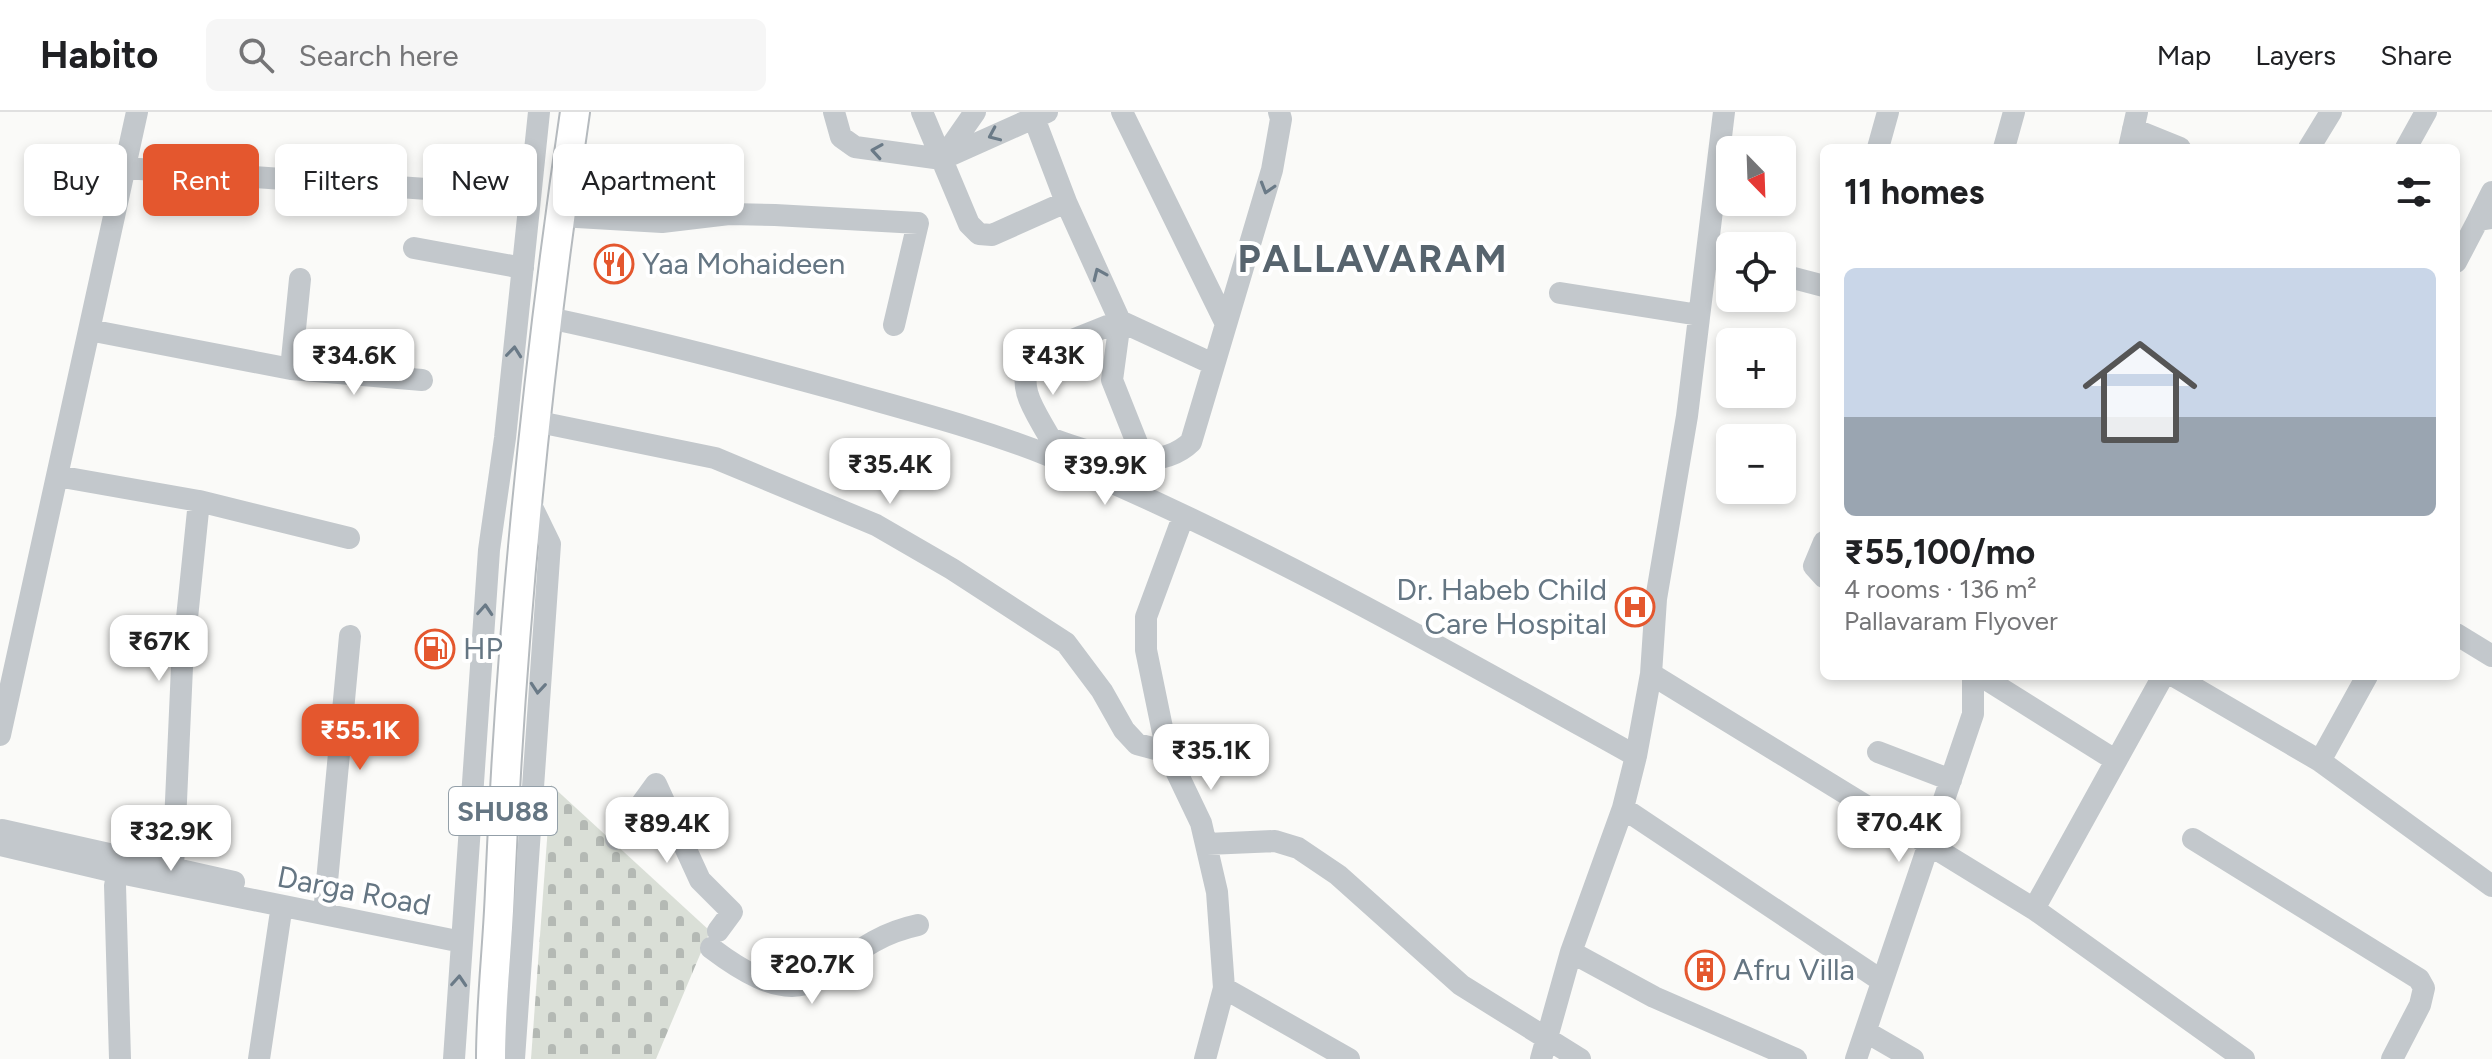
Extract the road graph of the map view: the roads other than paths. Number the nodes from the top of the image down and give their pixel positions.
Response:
1 (137, 112) edge
2 (539, 112) edge
3 (560, 112) edge
4 (575, 112) edge
5 (834, 112) edge
6 (922, 112) edge
7 (975, 112) edge
8 (1122, 112) edge
9 (1279, 112) edge
10 (1724, 112) edge
11 (1888, 112) edge
12 (2014, 112) edge
13 (2331, 112) edge
14 (2426, 112) edge
15 (1040, 115) edge
16 (2133, 130) edge
17 (535, 144) edge
18 (570, 144) edge
19 (1879, 144) edge
20 (2005, 144) edge
21 (2170, 144) edge
22 (2311, 144) edge
23 (2408, 144) edge
24 (127, 159) edge
25 (942, 159) junction
26 (127, 168) edge
27 (423, 189) edge
28 (2492, 192) edge
29 (1066, 202) junction
30 (744, 214) edge
31 (114, 216) edge
32 (527, 216) edge
33 (560, 216) joint
34 (712, 216) edge
35 (2485, 219) edge
36 (414, 248) dead end
37 (1707, 256) junction
38 (2460, 256) edge
39 (1716, 258) edge
40 (523, 268) junction
41 (300, 279) dead end
42 (1796, 279) edge
43 (1820, 285) edge
44 (1560, 293) dead end
45 (1699, 315) junction
46 (549, 318) junction
47 (1120, 321) junction
48 (1225, 322) junction
49 (894, 325) dead end
50 (89, 330) junction
51 (1213, 364) junction
52 (291, 369) junction
53 (422, 380) dead end
54 (534, 421) junction
55 (1143, 458) junction
56 (57, 476) junction
57 (199, 501) junction
58 (522, 503) junction
59 (1183, 517) junction
60 (349, 538) dead end
61 (1820, 552) edge
62 (516, 560) junction
63 (1820, 573) edge
64 (350, 636) dead end
65 (2460, 636) edge
66 (2492, 656) edge
67 (1651, 674) junction
68 (1973, 680) edge
69 (1987, 680) edge
70 (2161, 680) edge
71 (2181, 680) edge
72 (2365, 680) edge
73 (0, 735) edge
74 (1167, 752) junction
75 (1878, 752) dead end
76 (1636, 756) junction
77 (2115, 760) junction
78 (2320, 761) junction
79 (1951, 780) junction
80 (1623, 808) junction
81 (0, 829) edge
82 (616, 839) dead end
83 (2193, 839) dead end
84 (1207, 844) junction
85 (0, 845) edge
86 (1930, 845) junction
87 (0, 860) edge
88 (173, 868) junction
89 (115, 885) junction
90 (2492, 886) edge
91 (325, 903) junction
92 (2034, 909) junction
93 (280, 918) junction
94 (343, 919) junction
95 (918, 925) dead end
96 (462, 942) junction
97 (1571, 952) junction
98 (1882, 981) junction
99 (1224, 988) junction
100 (1868, 1033) junction
101 (1544, 1048) edge
102 (120, 1059) edge
103 (259, 1059) edge
104 (454, 1059) edge
105 (481, 1059) edge
106 (491, 1059) edge
107 (514, 1059) edge
108 (1205, 1059) edge
109 (1349, 1059) edge
110 (1580, 1059) edge
111 (1796, 1059) edge
112 (1856, 1059) edge
113 (1913, 1059) edge
114 (2244, 1059) edge
115 (2392, 1059) edge

1 - 24 street
2 - 17 street
3 - 58 main road, SHU88
4 - 18 main road, SHU88
25 -> 5 street
6 - 25 street
7 - 25 street
8 - 48 street
9 -> 48 street
10 - 37 street
11 - 19 street
12 - 20 street
13 - 22 street
14 - 23 street
15 -> 25 street
15 - 29 street
16 - 21 street
25 - 29 street
26 - 27 street
28 - 35 street
47 -> 29 street
30 - 49 street
31 - 50 street
32 - 40 street
33 - 34 street
33 - 46 main road, SHU88
35 - 38 street
36 - 40 street
37 - 39 street
37 - 45 street
96 -> 40 street
41 - 52 street
42 - 43 street
44 - 45 street
45 - 67 street
46 - 54 main road, SHU88
46 - 59 street
47 - 51 street
47 - 55 street
47 - 55 street
48 - 51 street
50 - 52 street
50 - 56 street
51 - 55 street
52 - 53 street
54 - 58 main road, SHU88
54 - 74 street
56 - 57 street
56 - 73 street
57 - 60 street
57 - 88 street
58 - 62 main road, SHU88
58 -> 107 street
59 - 74 street
59 - 76 street
61 - 63 street
62 - 105 main road, SHU88
62 - 106 main road, SHU88
64 - 91 street
65 - 66 street
67 - 76 street
67 - 86 street
68 - 79 street
69 - 77 street
70 - 77 street
71 - 78 street
72 - 78 street
74 - 84 street
75 - 79 street
76 - 80 street
77 - 92 street
78 - 90 street
79 - 86 street
80 - 97 street
80 - 98 street
81 - 88 street
82 - 95 street
83 - 115 street
84 - 99 street
84 - 101 street
85 - 94 street, Darga Road
86 - 92 street
86 - 98 street
87 - 89 street
88 - 91 street
89 - 93 street
89 - 102 street
91 - 94 street
92 - 114 street
93 - 94 street
93 - 103 street
94 - 96 street, Darga Road
104 -> 96 street
97 - 101 street
97 - 111 street
98 - 100 street
99 - 108 street
99 - 109 street
100 - 112 street
100 - 113 street
101 - 110 street

